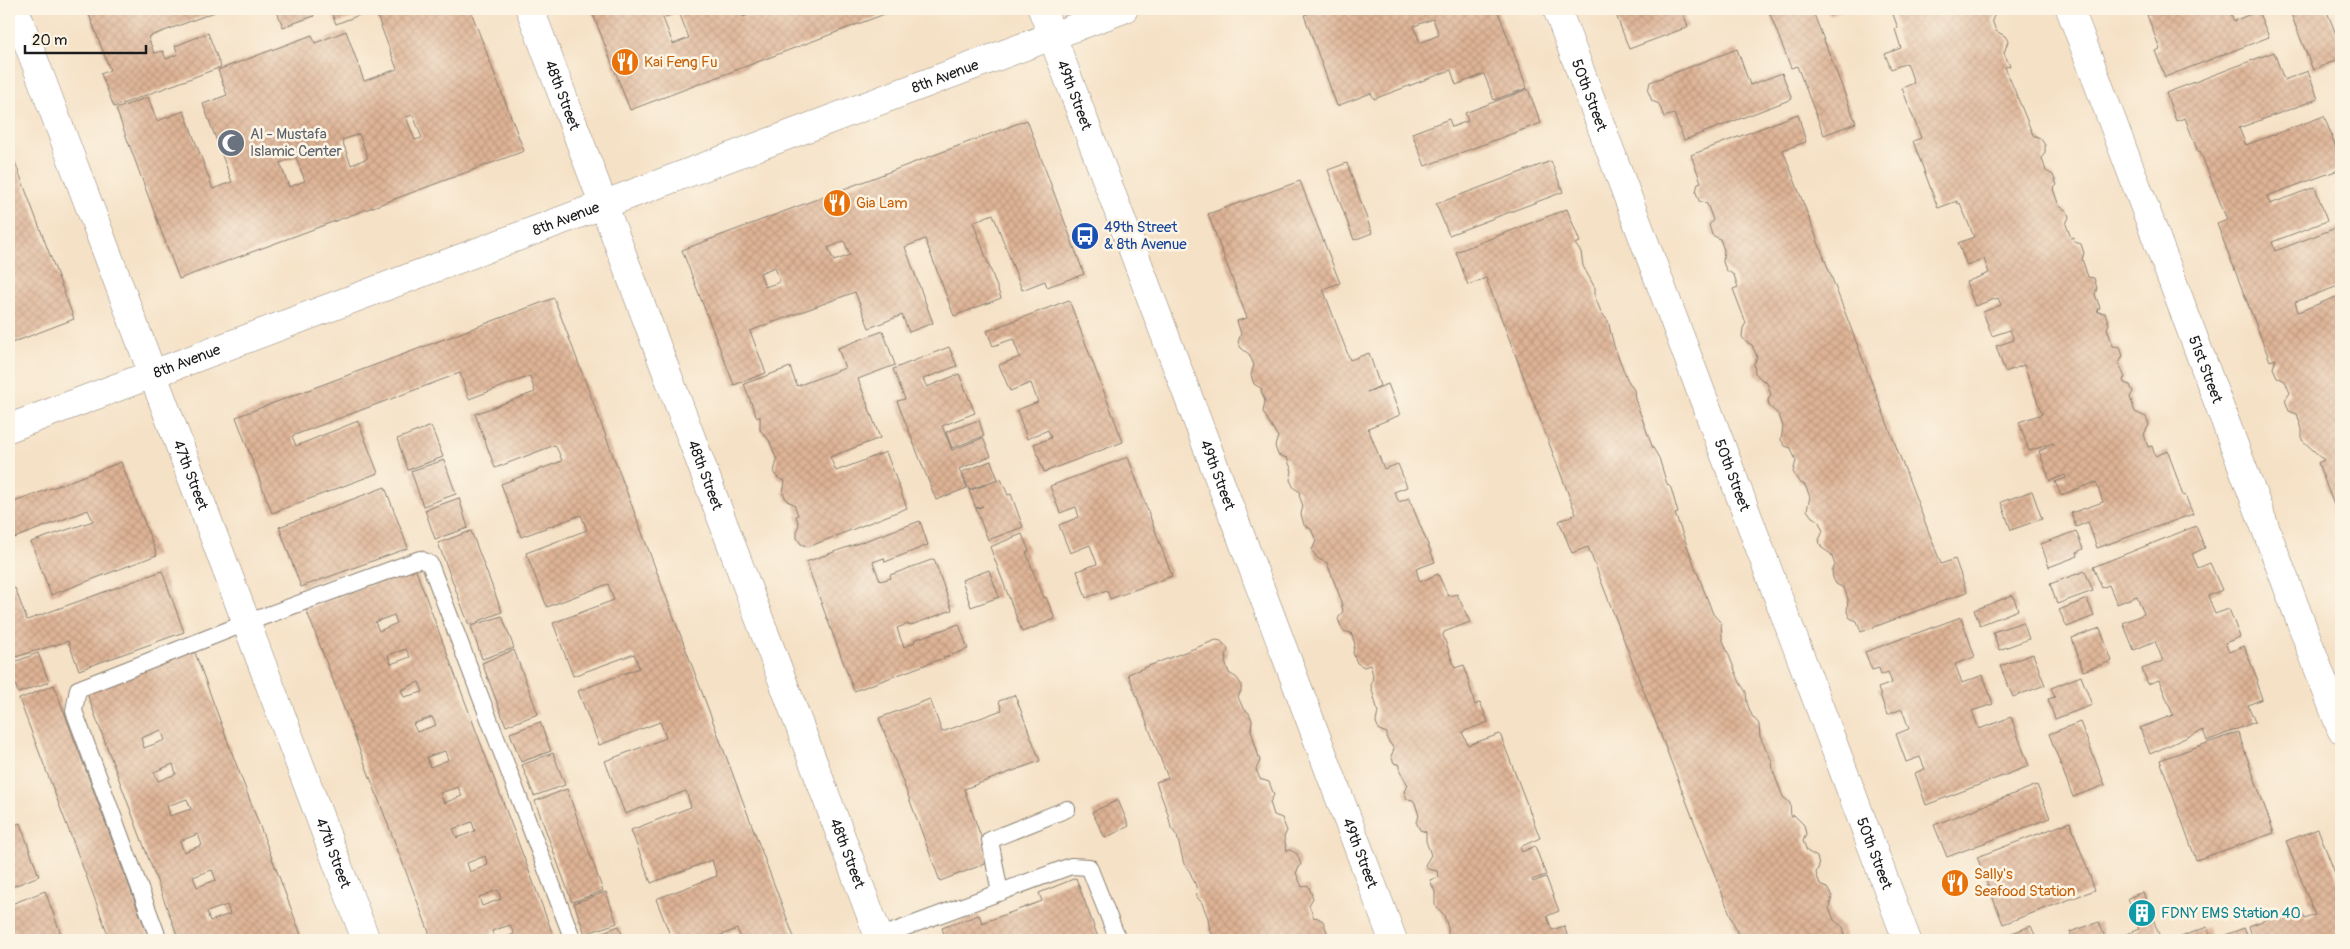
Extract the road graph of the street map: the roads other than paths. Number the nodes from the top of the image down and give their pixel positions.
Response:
1 (15, 9) edge
2 (530, 9) edge
3 (1042, 9) edge
4 (1124, 9) edge
5 (1557, 9) edge
6 (2070, 9) edge
7 (1052, 36) junction
8 (604, 205) junction
9 (153, 374) junction
10 (9, 428) edge
11 (246, 623) junction
12 (2341, 729) edge
13 (1067, 809) dead end
14 (1000, 893) junction
15 (879, 939) edge
16 (159, 940) edge
17 (366, 940) edge
18 (572, 940) edge
19 (1118, 940) edge
20 (1393, 940) edge
21 (1907, 940) edge

1 - 9 street, 47th Street
2 - 8 street, 48th Street
3 - 7 street, 49th Street
4 - 7 street, 8th Avenue
5 - 21 street, 50th Street
6 - 12 street, 51st Street
7 - 8 street, 8th Avenue
7 - 20 street, 49th Street
8 - 9 street, 8th Avenue
8 - 15 street, 48th Street
9 - 10 street, 8th Avenue
9 - 11 street, 47th Street
11 - 16 lane
11 - 17 street, 47th Street
11 - 18 lane
13 - 14 lane
14 - 15 lane
14 - 19 lane

